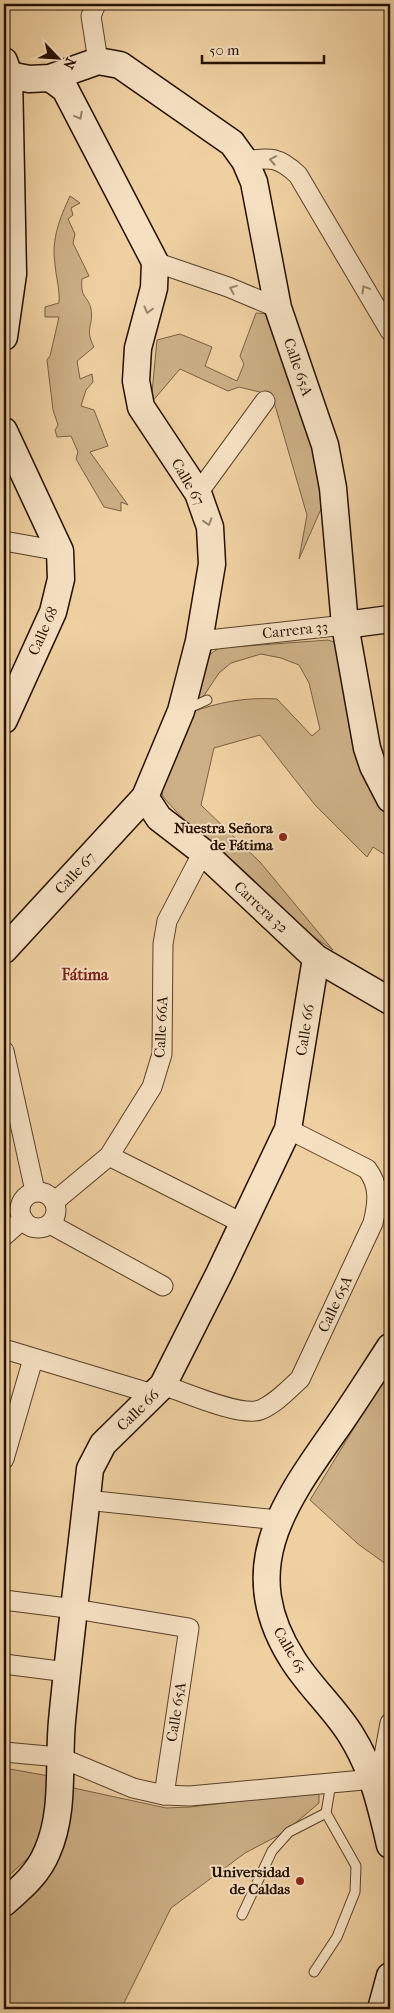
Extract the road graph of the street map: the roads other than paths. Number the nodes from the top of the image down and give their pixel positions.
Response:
1 (96, 4) edge
2 (98, 61) junction
3 (7, 68) edge
4 (50, 78) junction
5 (245, 161) junction
6 (155, 262) junction
7 (278, 308) junction
8 (390, 331) edge
9 (4, 337) edge
10 (265, 401) dead end
11 (4, 430) edge
12 (198, 493) junction
13 (4, 541) edge
14 (60, 551) junction
15 (390, 620) edge
16 (345, 625) junction
17 (199, 641) junction
18 (207, 700) dead end
19 (181, 711) junction
20 (4, 720) edge
21 (145, 797) junction
22 (390, 799) edge
23 (203, 852) junction
24 (4, 950) edge
25 (316, 958) junction
26 (390, 1001) edge
27 (4, 1051) edge
28 (288, 1130) junction
29 (110, 1156) junction
30 (35, 1191) junction
31 (55, 1201) junction
32 (23, 1220) junction
33 (50, 1224) junction
34 (244, 1224) junction
35 (4, 1236) edge
36 (163, 1286) dead end
37 (390, 1347) edge
38 (4, 1349) edge
39 (32, 1359) junction
40 (158, 1390) junction
41 (4, 1459) edge
42 (86, 1500) junction
43 (278, 1520) junction
44 (4, 1600) edge
45 (74, 1609) junction
46 (4, 1664) edge
47 (67, 1672) junction
48 (390, 1723) edge
49 (4, 1752) edge
50 (59, 1757) junction
51 (382, 1766) edge
52 (331, 1783) junction
53 (164, 1796) junction
54 (326, 1813) junction
55 (390, 1845) edge
56 (4, 1903) edge
57 (242, 1915) dead end
58 (314, 1972) dead end
59 (390, 1976) edge
60 (381, 2009) edge

1 - 2 street
2 - 4 street
2 - 5 street, Calle 65A
3 - 4 street
3 - 9 street
4 -> 6 street, Calle 67
5 - 7 street, Calle 65A
8 -> 5 street
7 -> 6 street
6 -> 12 street, Calle 67
7 - 16 street, Calle 65A
10 - 12 street
11 - 14 street, Calle 68
12 -> 17 street, Calle 67
13 - 14 street
14 - 20 street, Calle 68
15 - 16 street, Carrera 33
16 - 17 street, Carrera 33
16 - 22 street, Calle 65A
17 - 19 street, Calle 67
18 - 19 lane
19 - 21 street, Calle 67
21 - 23 street, Carrera 32
21 - 24 street, Calle 67
23 - 25 street, Carrera 32
23 - 29 street, Calle 66A
25 - 26 street, Carrera 32
25 - 28 street, Calle 66
27 - 30 street
28 - 34 street, Calle 66
28 - 40 street, Calle 65A
29 - 31 street, Calle 66A
29 - 34 street
30 - 31 street
30 - 32 street
31 - 33 street
32 - 33 street
32 - 35 street
33 - 36 street
34 - 40 street, Calle 66
37 - 43 street, Calle 65
38 - 39 street, Calle 65A
39 - 40 street, Calle 65A
39 - 41 street
40 - 42 street, Calle 66
42 - 43 street
42 - 45 street, Calle 66
43 - 51 street, Calle 65
44 - 45 street
45 - 47 street, Calle 66
45 - 53 street, Calle 65A
46 - 47 street
47 - 50 street, Calle 66
48 - 51 street
49 - 50 street
50 - 53 street
50 - 56 street, Calle 66
51 - 52 street
51 - 55 street, Calle 65
52 - 53 street
52 - 54 lane
54 - 57 lane
54 - 58 lane
59 - 60 street

